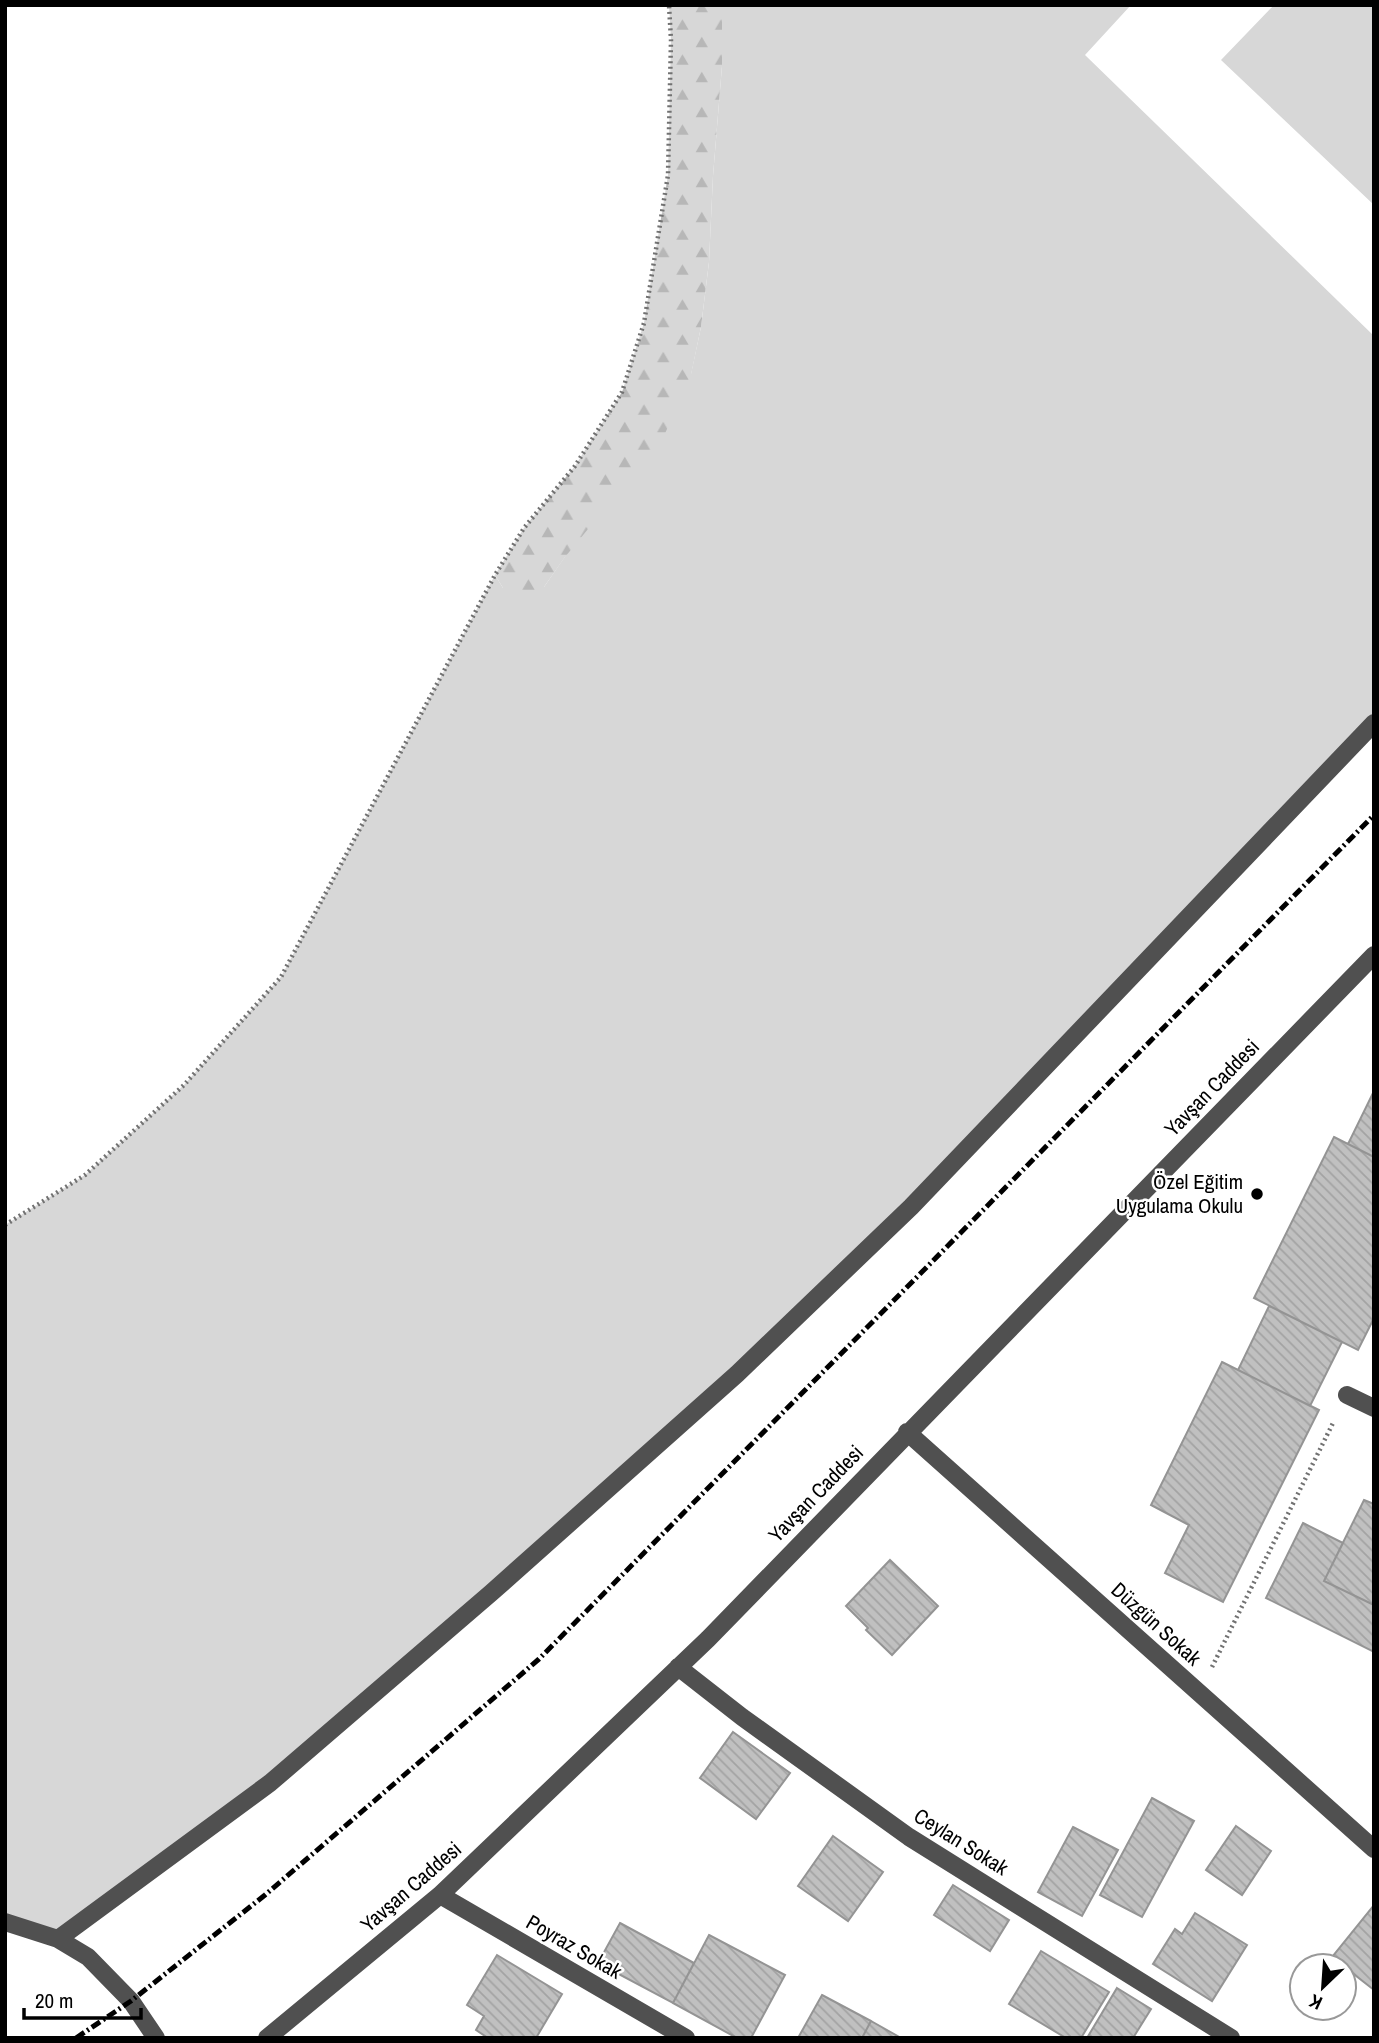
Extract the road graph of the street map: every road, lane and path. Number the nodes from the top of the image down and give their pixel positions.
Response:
1 (669, 5) edge
2 (1374, 723) edge
3 (1374, 955) edge
4 (5, 1225) edge
5 (1347, 1395) joint
6 (1374, 1408) edge
7 (907, 1433) junction
8 (678, 1667) junction
9 (1199, 1693) junction
10 (1374, 1849) edge
11 (440, 1895) junction
12 (5, 1922) edge
13 (58, 1939) junction
14 (156, 2038) edge
15 (267, 2038) edge
16 (686, 2038) edge
17 (1231, 2038) edge

1 - 4 path
2 - 13 street
3 - 7 street, Yavşan Caddesi
5 - 6 street
5 - 9 path
7 - 8 street, Yavşan Caddesi
7 - 9 street, Düzgün Sokak
8 - 11 street, Yavşan Caddesi
8 - 17 street, Ceylan Sokak
9 - 10 street, Düzgün Sokak
11 - 15 street, Yavşan Caddesi
11 - 16 street, Poyraz Sokak
12 - 13 street
13 - 14 street

